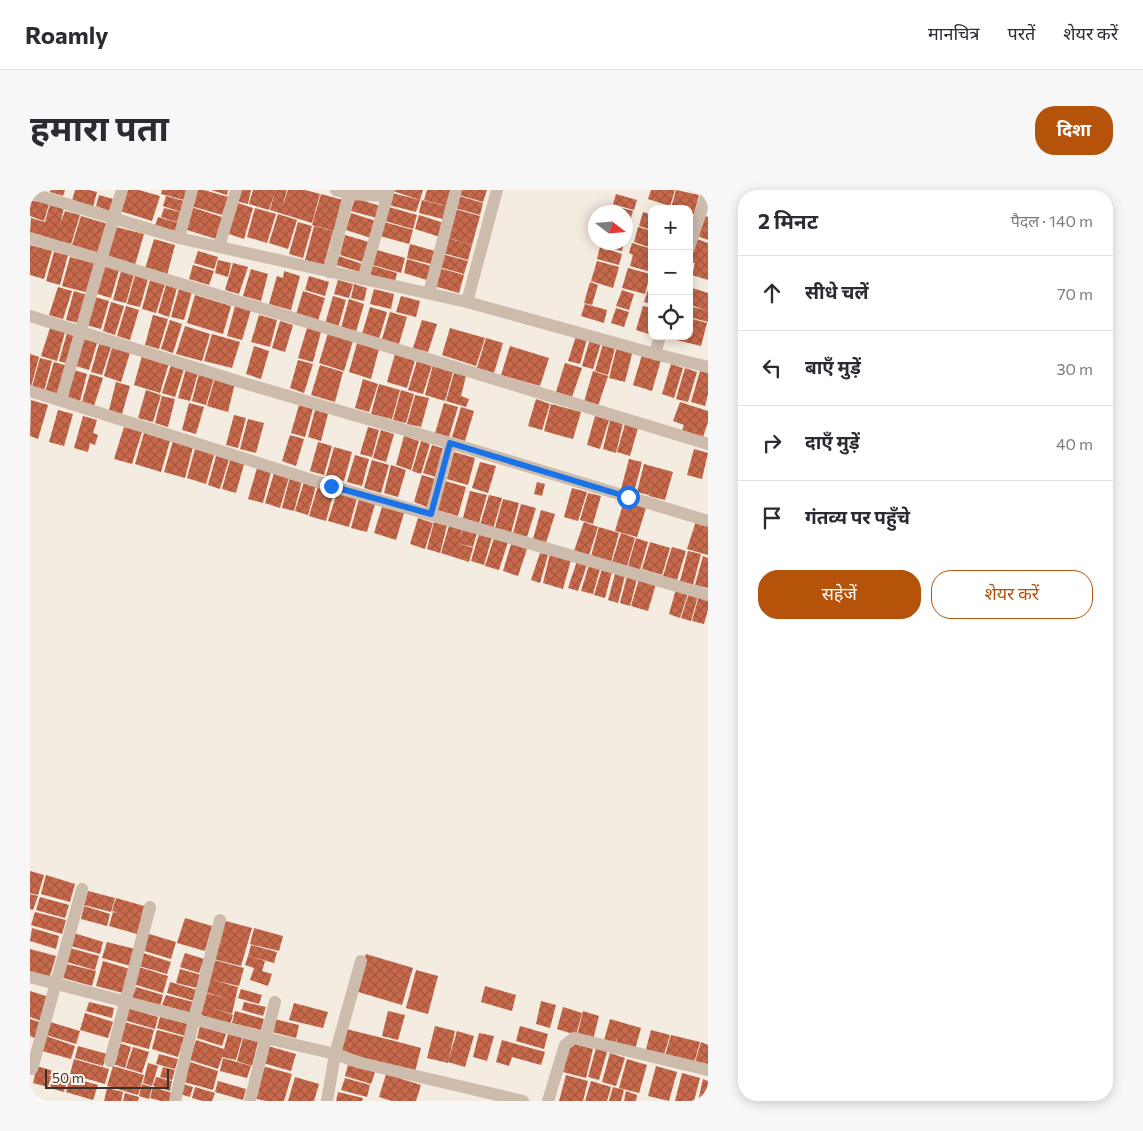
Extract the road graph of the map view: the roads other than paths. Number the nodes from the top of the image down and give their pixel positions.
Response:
1 (122, 190) edge
2 (192, 190) edge
3 (236, 190) edge
4 (336, 190) edge
5 (456, 190) edge
6 (497, 190) edge
7 (708, 190) edge
8 (349, 192) edge
9 (30, 193) edge
10 (388, 193) edge
11 (114, 218) junction
12 (693, 236) edge
13 (30, 238) edge
14 (179, 238) junction
15 (219, 247) junction
16 (101, 260) junction
17 (329, 272) junction
18 (363, 279) junction
19 (429, 293) junction
20 (467, 302) junction
21 (30, 316) edge
22 (80, 332) junction
23 (659, 340) edge
24 (655, 354) junction
25 (708, 367) edge
26 (30, 391) edge
27 (62, 400) junction
28 (450, 443) junction
29 (708, 444) edge
30 (431, 514) junction
31 (708, 521) edge
32 (708, 595) edge
33 (82, 889) dead end
34 (150, 907) dead end
35 (220, 920) dead end
36 (361, 961) dead end
37 (30, 977) edge
38 (55, 983) junction
39 (125, 1002) junction
40 (275, 1002) dead end
41 (194, 1020) junction
42 (266, 1038) junction
43 (335, 1054) junction
44 (110, 1061) dead end
45 (32, 1069) dead end
46 (708, 1070) edge
47 (466, 1095) edge
48 (175, 1101) edge
49 (250, 1101) edge
50 (328, 1101) edge
51 (523, 1101) edge
52 (548, 1101) edge

1 - 11 street
2 - 14 street
3 - 15 street
4 - 8 street
5 - 19 street
6 - 20 street
7 - 12 street
8 - 10 street
8 - 17 street
9 - 11 street
10 - 18 street
11 - 14 street
11 - 16 street
13 - 16 street
14 - 15 street
15 - 17 street
16 - 22 street
16 - 29 street
17 - 18 street
18 - 19 street
19 - 20 street
20 - 24 street
21 - 22 street
22 - 27 street
22 - 28 street
23 - 24 street
24 - 25 street
26 - 27 street
27 - 30 street
28 - 30 street
28 - 31 street
30 - 32 street
33 - 38 street
34 - 39 street
35 - 41 street
36 - 43 street
37 - 38 street
38 - 39 street
38 - 45 street
39 - 41 street
39 - 44 street
40 - 42 street
41 - 42 street
41 - 48 street
42 - 43 street
42 - 49 street
43 - 47 street
43 - 50 street
46 - 52 street
47 - 51 street

